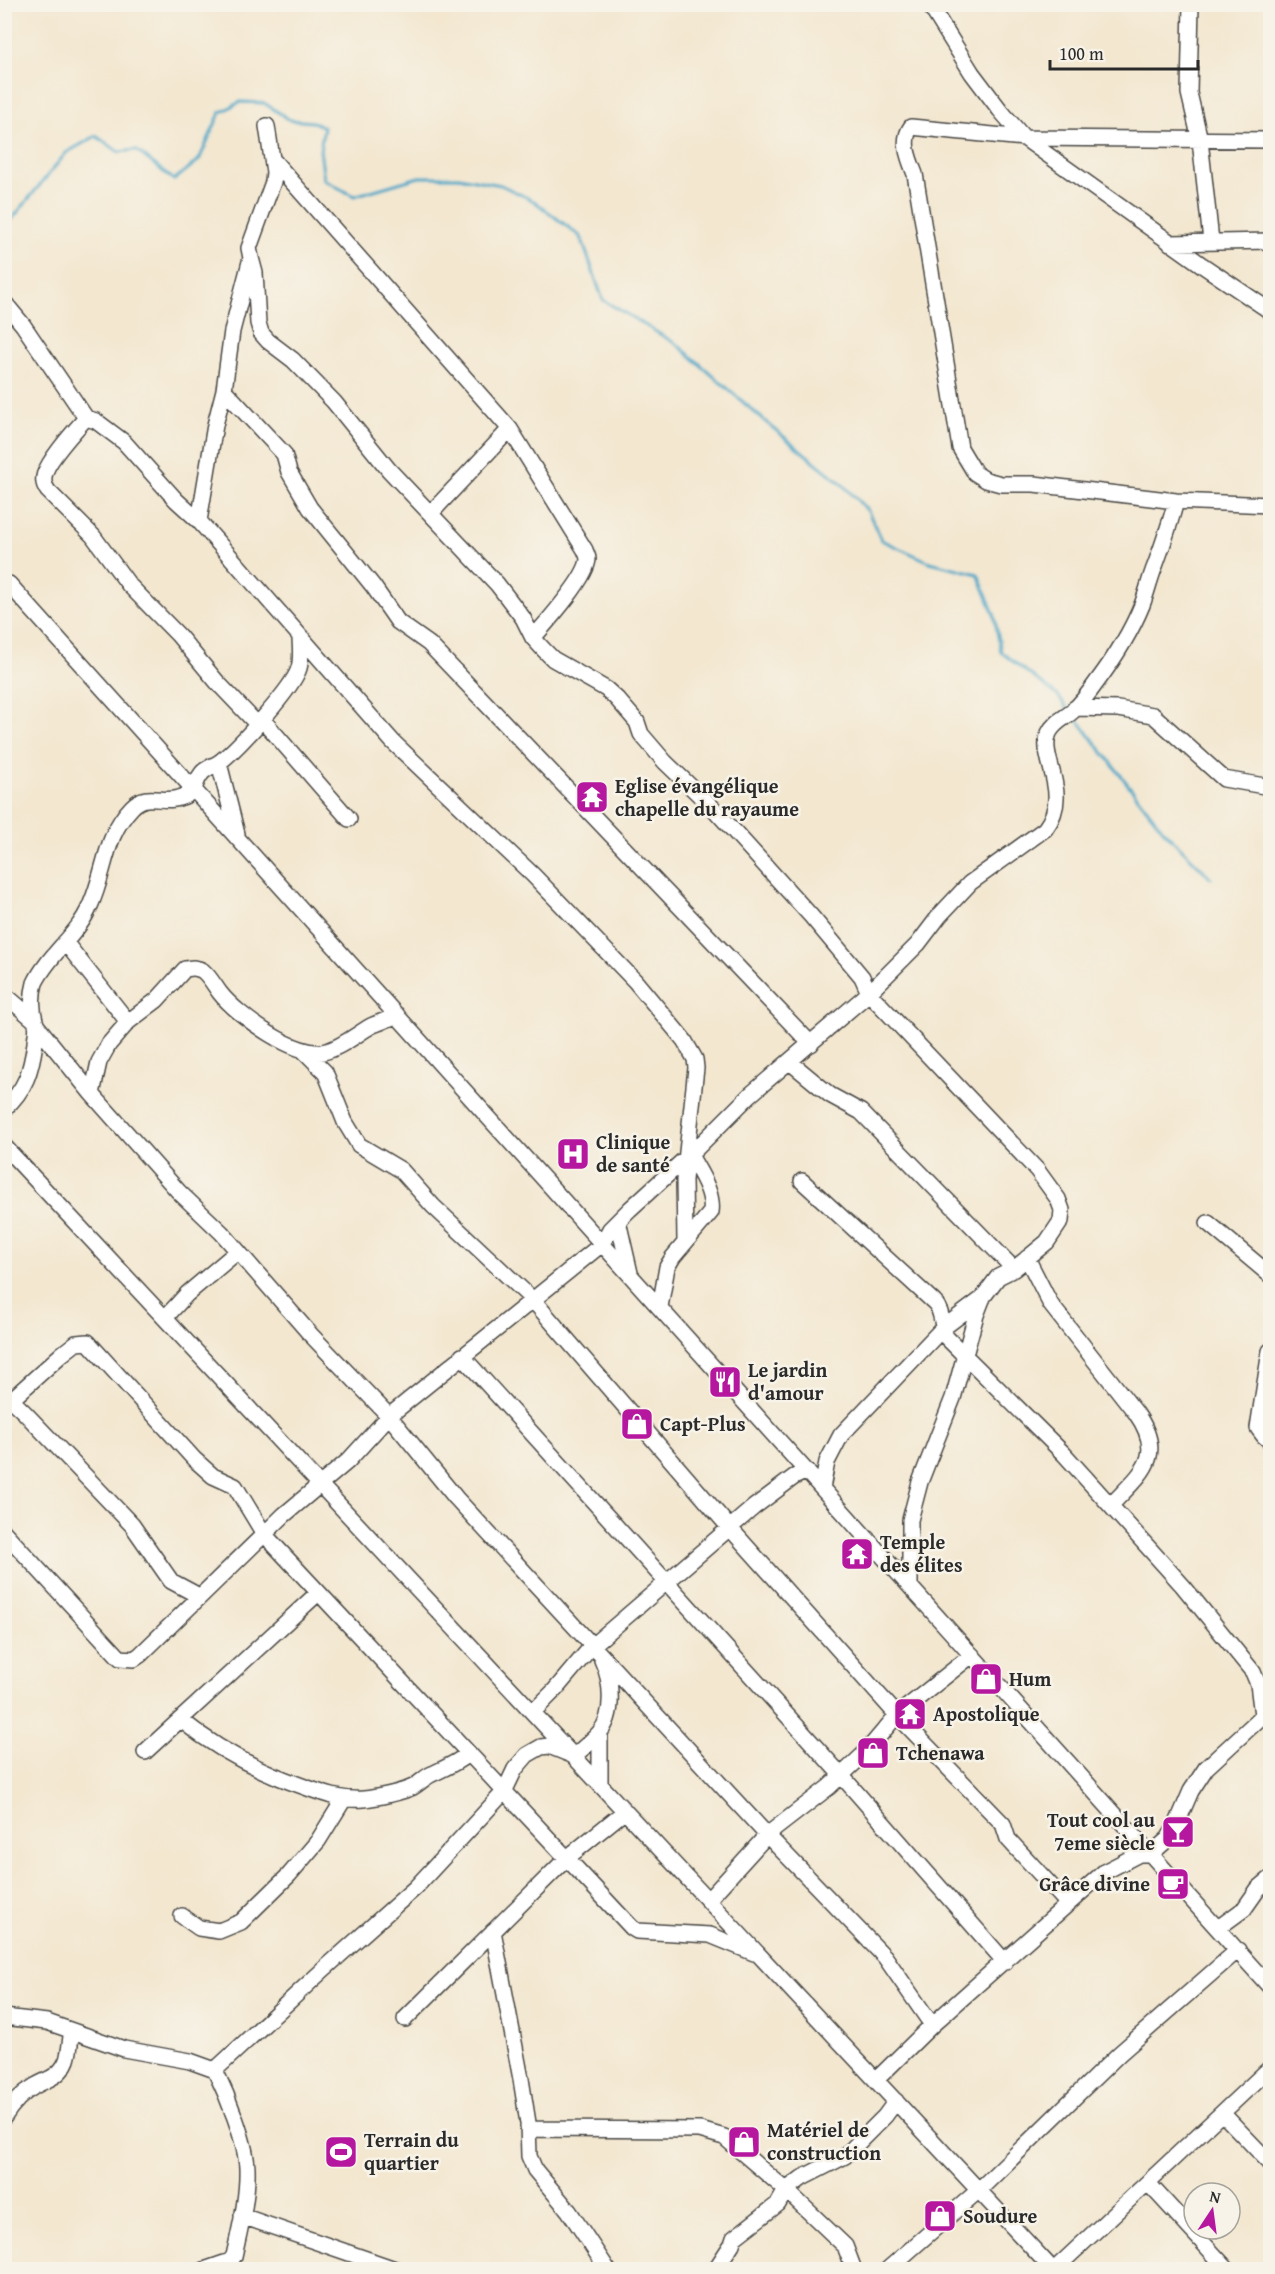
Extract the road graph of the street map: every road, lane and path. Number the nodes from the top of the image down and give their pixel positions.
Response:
1 (929, 4) edge
2 (1191, 4) edge
3 (267, 126) dead end
4 (1024, 138) junction
5 (1200, 140) junction
6 (1270, 140) edge
7 (272, 159) junction
8 (1211, 241) junction
9 (1270, 241) edge
10 (1170, 243) junction
11 (251, 258) junction
12 (4, 302) edge
13 (1270, 311) edge
14 (224, 390) junction
15 (86, 418) junction
16 (510, 429) junction
17 (1176, 501) junction
18 (1270, 505) edge
19 (430, 513) junction
20 (199, 521) junction
21 (9, 584) dead end
22 (300, 636) junction
23 (533, 638) junction
24 (1075, 708) junction
25 (260, 722) junction
26 (219, 763) junction
27 (1270, 787) edge
28 (195, 790) junction
29 (349, 819) dead end
30 (239, 840) junction
31 (65, 942) junction
32 (868, 993) junction
33 (4, 994) edge
34 (396, 1015) junction
35 (35, 1022) junction
36 (128, 1022) junction
37 (811, 1044) junction
38 (304, 1051) junction
39 (790, 1062) junction
40 (92, 1094) junction
41 (4, 1109) edge
42 (4, 1146) edge
43 (688, 1156) junction
44 (802, 1181) dead end
45 (618, 1221) junction
46 (1208, 1223) dead end
47 (686, 1240) junction
48 (602, 1244) junction
49 (238, 1251) junction
50 (1027, 1258) junction
51 (1014, 1269) junction
52 (631, 1275) junction
53 (1270, 1275) edge
54 (983, 1297) junction
55 (532, 1299) junction
56 (660, 1307) junction
57 (165, 1318) junction
58 (943, 1328) junction
59 (1270, 1352) edge
60 (462, 1356) junction
61 (965, 1358) junction
62 (8, 1397) edge
63 (389, 1416) junction
64 (1270, 1441) edge
65 (807, 1471) junction
66 (321, 1485) junction
67 (822, 1488) junction
68 (1111, 1505) junction
69 (729, 1527) junction
70 (4, 1532) edge
71 (264, 1534) junction
72 (665, 1582) junction
73 (910, 1586) junction
74 (318, 1593) junction
75 (199, 1596) junction
76 (595, 1650) junction
77 (972, 1655) junction
78 (1266, 1711) edge
79 (533, 1712) junction
80 (897, 1714) junction
81 (180, 1719) junction
82 (600, 1732) junction
83 (145, 1752) dead end
84 (468, 1754) junction
85 (574, 1756) junction
86 (841, 1775) junction
87 (600, 1784) junction
88 (504, 1792) junction
89 (344, 1799) junction
90 (625, 1810) junction
91 (767, 1835) junction
92 (1151, 1854) junction
93 (567, 1858) junction
94 (1270, 1878) edge
95 (708, 1900) junction
96 (1068, 1904) junction
97 (182, 1916) dead end
98 (733, 1927) junction
99 (1218, 1928) junction
100 (493, 1931) junction
101 (710, 1935) junction
102 (991, 1945) junction
103 (1019, 1949) junction
104 (1238, 1950) junction
105 (760, 1956) junction
106 (1005, 1962) junction
107 (1270, 1987) edge
108 (4, 2017) edge
109 (405, 2019) dead end
110 (932, 2025) junction
111 (72, 2031) junction
112 (1270, 2068) edge
113 (215, 2070) junction
114 (876, 2080) junction
115 (896, 2101) junction
116 (1223, 2114) junction
117 (4, 2117) edge
118 (528, 2130) junction
119 (1270, 2163) edge
120 (1149, 2183) junction
121 (786, 2190) junction
122 (979, 2190) junction
123 (242, 2216) junction
124 (236, 2265) edge
125 (204, 2270) edge
126 (398, 2270) edge
127 (608, 2270) edge
128 (715, 2270) edge
129 (854, 2270) edge
130 (887, 2270) edge
131 (1053, 2270) edge
132 (1227, 2270) edge

1 - 4 street
2 - 5 street
3 - 7 street
4 - 5 street
4 - 10 street
4 - 17 street
5 - 6 street
5 - 8 street
7 - 11 street
7 - 16 street
8 - 9 street
8 - 10 street
10 - 13 street
11 - 14 street
11 - 19 street
12 - 15 street
14 - 20 street
14 - 37 street
15 - 20 street
15 - 25 street
16 - 19 street
16 - 23 street
17 - 18 street
17 - 24 street
19 - 23 street
20 - 22 street
21 - 28 street
22 - 25 street
22 - 43 street
23 - 32 street
24 - 27 street
24 - 32 street
25 - 26 street
25 - 29 street
26 - 28 street
26 - 30 street
28 - 30 street
28 - 31 street
30 - 34 street
31 - 35 street
31 - 36 street
32 - 37 street
32 - 50 street
33 - 35 street
34 - 38 street
34 - 48 street
35 - 40 street
35 - 41 street
36 - 38 street
36 - 40 street
37 - 39 street
38 - 55 street
39 - 43 street
39 - 51 street
40 - 49 street
42 - 57 street
43 - 45 street
43 - 47 street
43 - 47 street
44 - 58 street
45 - 48 street
45 - 52 street
46 - 53 street
47 - 56 street
48 - 52 street
48 - 55 street
49 - 57 street
49 - 63 street
50 - 51 street
50 - 68 street
51 - 54 street
52 - 56 street
54 - 58 street
54 - 61 street
55 - 60 street
55 - 69 street
56 - 65 street
57 - 66 street
58 - 61 street
58 - 67 street
59 - 64 street
60 - 63 street
60 - 72 street
61 - 68 street
61 - 73 street
62 - 71 street
62 - 75 street
63 - 66 street
63 - 76 street
65 - 67 street
65 - 69 street
66 - 71 street
66 - 79 street
67 - 73 street
68 - 78 street
69 - 72 street
69 - 80 street
70 - 75 street
71 - 74 street
71 - 75 street
72 - 76 street
72 - 86 street
73 - 77 street
74 - 81 street
74 - 84 street
76 - 79 street
76 - 82 street
76 - 91 street
77 - 80 street
77 - 92 street
78 - 92 street
79 - 85 street
80 - 86 street
80 - 96 street
81 - 83 street
81 - 89 street
82 - 85 street
82 - 87 street
84 - 88 street
84 - 89 street
85 - 87 street
85 - 88 street
86 - 91 street
86 - 102 street
87 - 90 street
88 - 93 street
88 - 113 street
89 - 97 street
90 - 93 street
90 - 95 street
91 - 95 street
91 - 110 street
92 - 96 street
92 - 99 street
93 - 100 street
93 - 101 street
94 - 99 street
95 - 98 street
96 - 103 street
98 - 101 street
98 - 105 street
99 - 104 street
100 - 109 street
100 - 118 street
101 - 105 street
102 - 103 street
102 - 106 street
103 - 106 street
104 - 107 street
104 - 122 street
105 - 114 street
106 - 110 street
108 - 111 street
110 - 114 street
111 - 113 street
111 - 117 street
112 - 116 street
113 - 123 street
114 - 115 street
115 - 121 street
115 - 122 street
116 - 119 street
116 - 120 street
118 - 121 street
118 - 127 street
120 - 131 street
120 - 132 street
121 - 128 street
121 - 129 street
122 - 130 street
122 - 131 street
123 - 124 street
123 - 126 street
124 - 125 street

